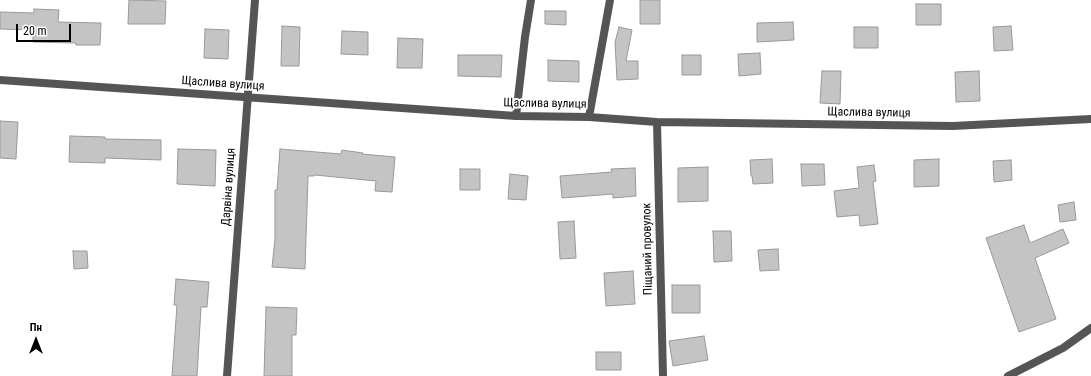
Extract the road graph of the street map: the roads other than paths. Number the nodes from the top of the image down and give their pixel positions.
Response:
1 (255, 0) edge
2 (531, 0) edge
3 (610, 0) edge
4 (0, 80) edge
5 (248, 98) junction
6 (516, 116) junction
7 (589, 117) junction
8 (1091, 119) edge
9 (657, 122) junction
10 (1091, 328) edge
11 (226, 376) edge
12 (663, 376) edge
13 (1008, 376) edge

1 - 5 street, Дарвіна вулиця
2 - 6 street
3 - 7 street
4 - 5 street, Щаслива вулиця
5 - 6 street, Щаслива вулиця
5 - 11 street, Дарвіна вулиця
6 - 7 street, Щаслива вулиця
7 - 9 street, Щаслива вулиця
8 - 9 street, Щаслива вулиця
9 - 12 street, Піщаний провулок
10 - 13 street

